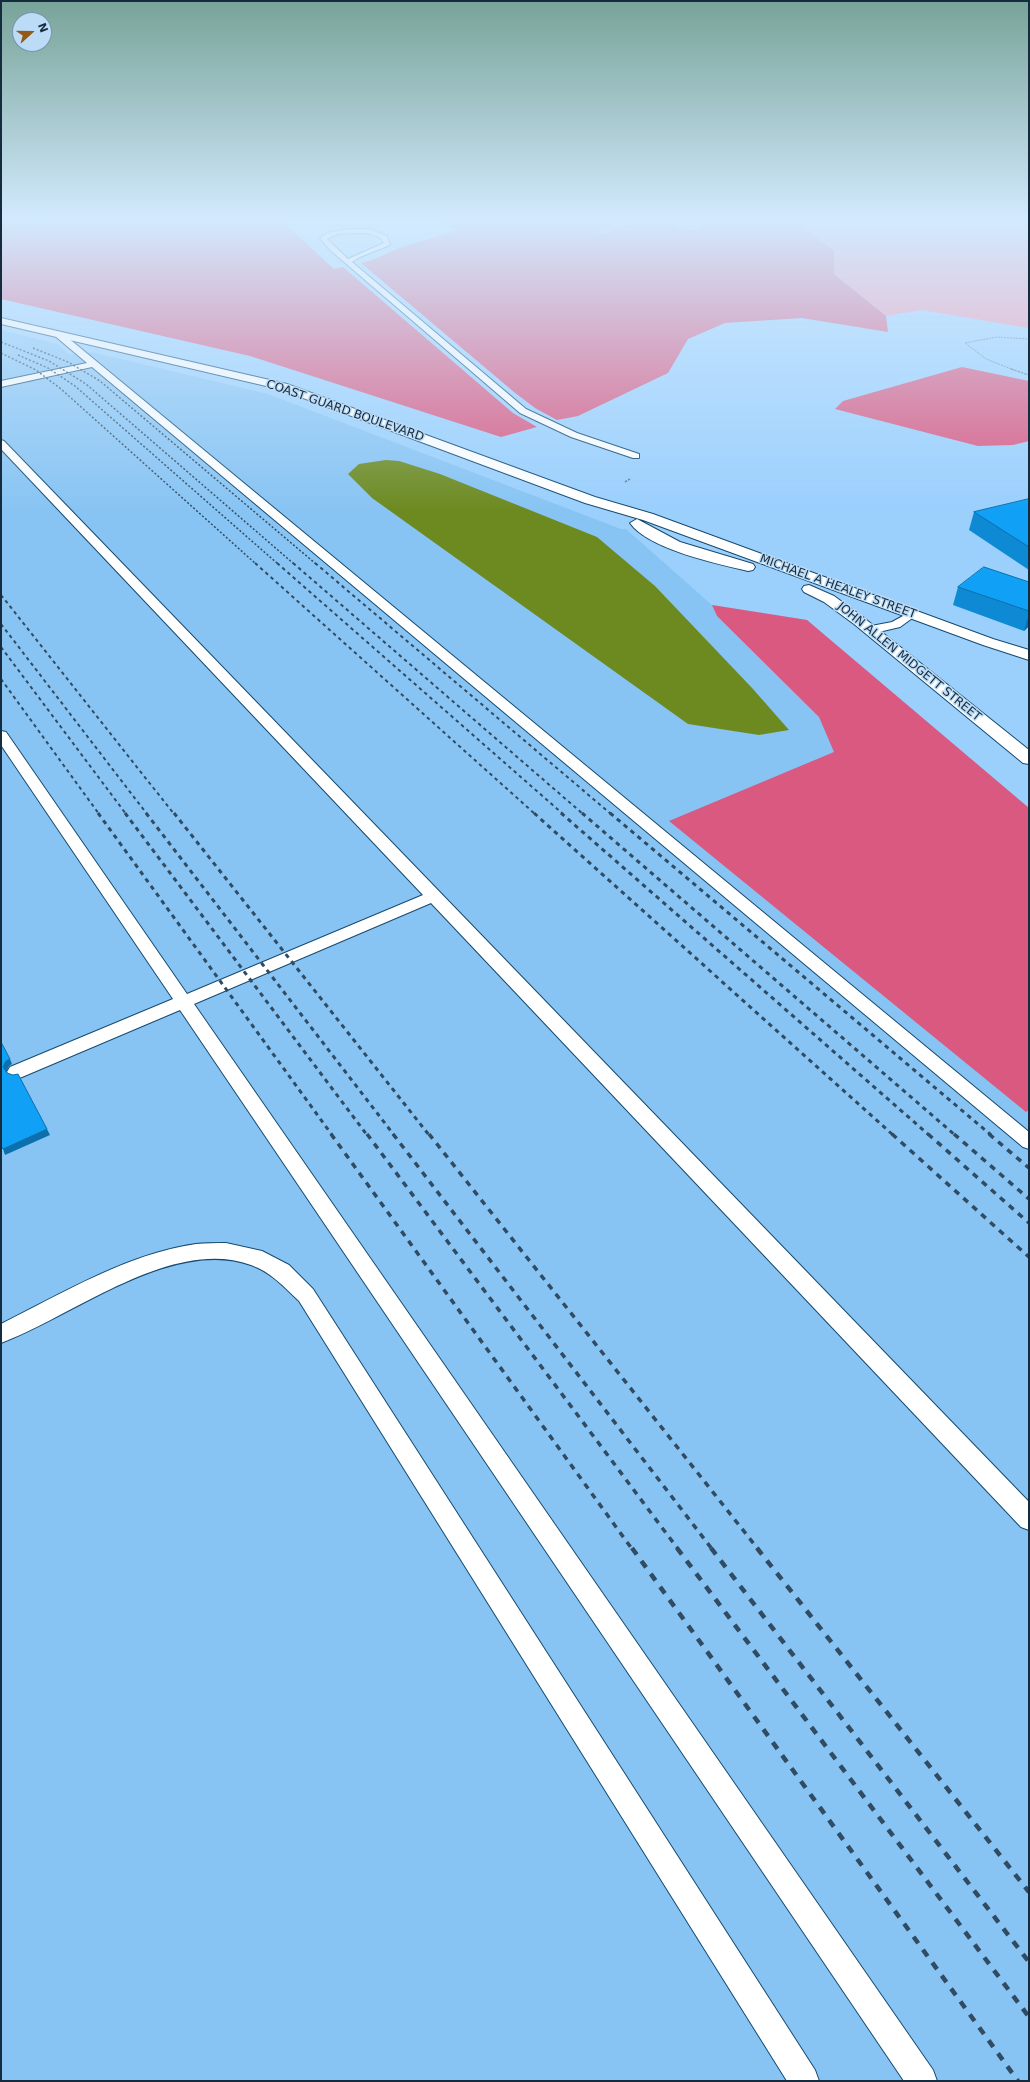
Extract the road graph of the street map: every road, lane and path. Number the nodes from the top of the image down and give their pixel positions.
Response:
1 (412, 316) edge
2 (1, 320) edge
3 (58, 334) junction
4 (1029, 339) edge
5 (93, 364) junction
6 (1029, 375) edge
7 (1, 384) edge
8 (1, 443) edge
9 (636, 456) dead end
10 (630, 479) dead end
11 (625, 482) dead end
12 (643, 520) junction
13 (912, 614) junction
14 (870, 630) junction
15 (1029, 655) edge
16 (1, 735) edge
17 (1029, 760) edge
18 (434, 896) junction
19 (183, 1002) junction
20 (16, 1072) dead end
21 (1029, 1142) edge
22 (1, 1334) edge
23 (1029, 1519) edge
24 (804, 2081) edge
25 (922, 2081) edge

1 - 9 lane
2 - 3 street, COAST GUARD BOULEVARD
3 - 5 lane
3 - 12 street, COAST GUARD BOULEVARD
4 - 6 path
5 - 7 lane
5 - 21 lane
8 - 18 lane
10 - 11 path
12 - 13 street, MICHAEL A HEALEY STREET
12 - 14 street, JOHN ALLEN MIDGETT STREET
13 - 14 lane
13 - 15 street, MICHAEL A HEALEY STREET
14 - 17 street, JOHN ALLEN MIDGETT STREET
16 - 19 lane
18 - 19 lane
18 - 23 lane
19 - 20 lane
19 - 25 lane
22 - 24 lane

